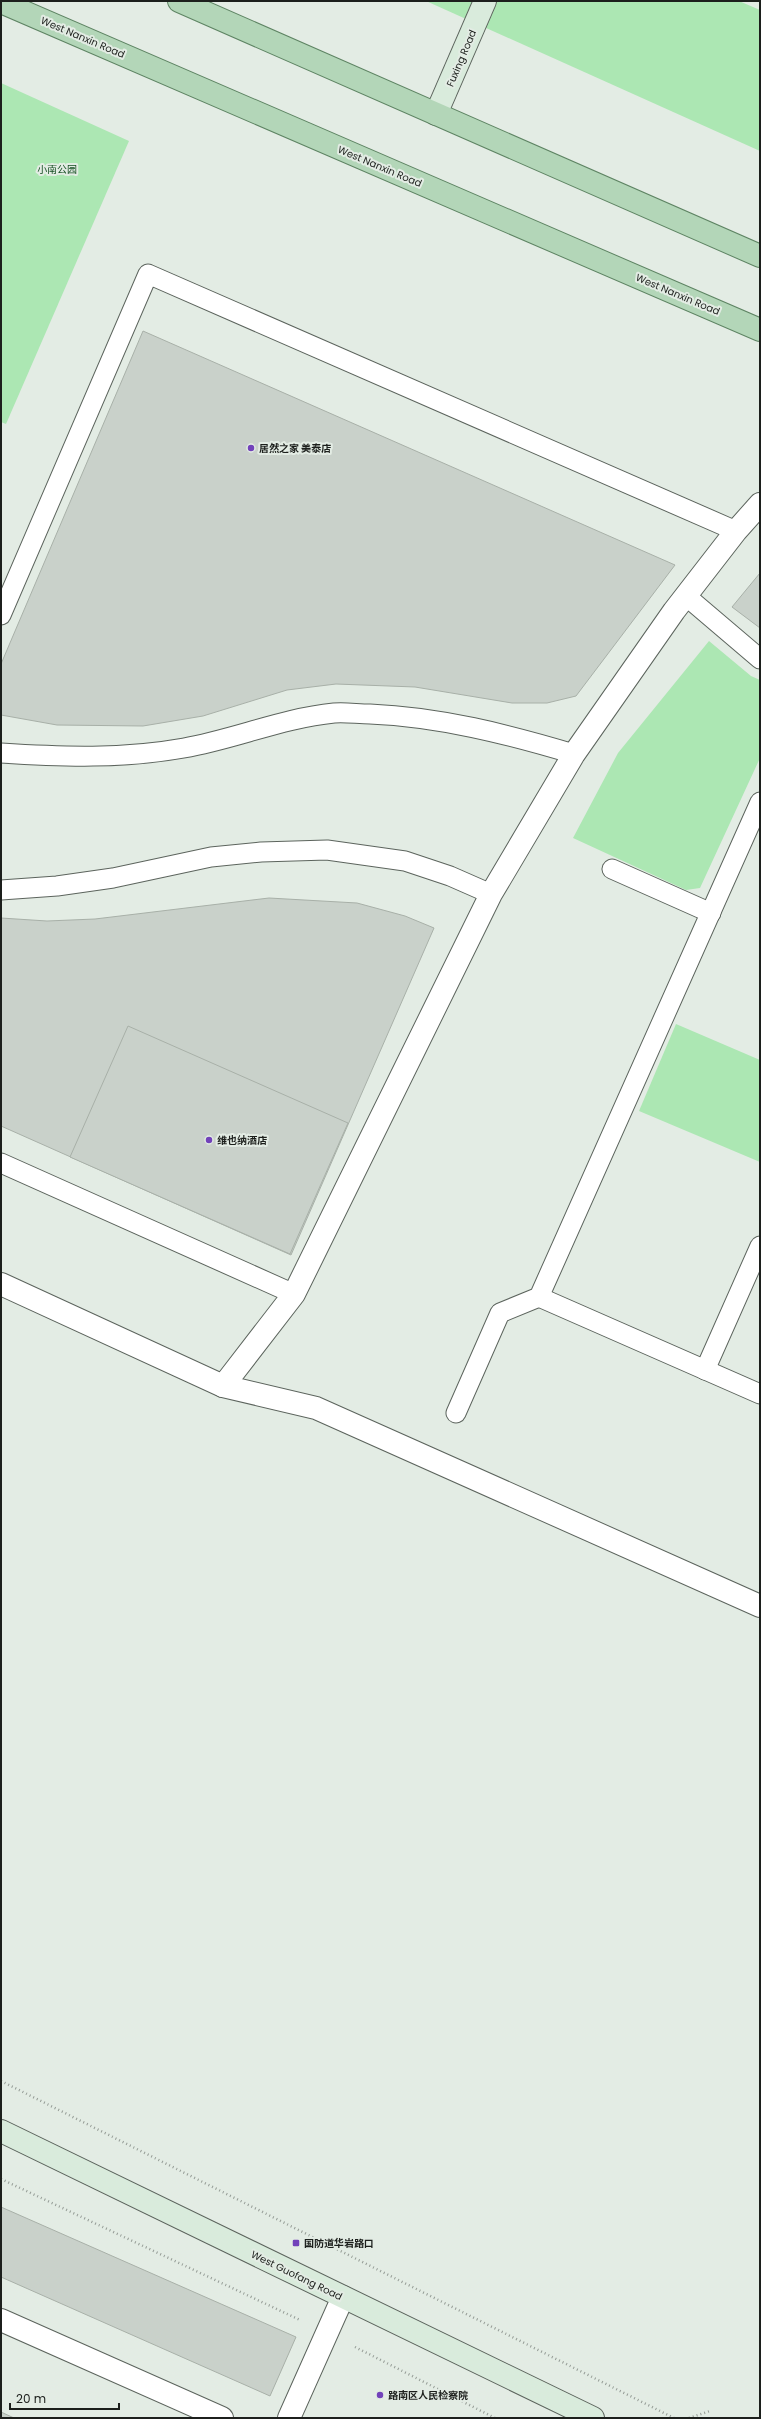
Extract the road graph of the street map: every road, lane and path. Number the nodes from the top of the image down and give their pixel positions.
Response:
1 (179, 1) edge
2 (485, 1) edge
3 (1, 2) edge
4 (436, 114) junction
5 (760, 256) edge
6 (760, 330) edge
7 (760, 504) edge
8 (736, 531) junction
9 (686, 596) junction
10 (1, 615) edge
11 (760, 659) edge
12 (1, 753) edge
13 (574, 754) junction
14 (760, 802) edge
15 (612, 869) dead end
16 (1, 890) edge
17 (491, 894) junction
18 (711, 913) junction
19 (1, 1163) edge
20 (760, 1246) edge
21 (1, 1284) edge
22 (294, 1294) junction
23 (539, 1297) junction
24 (706, 1370) junction
25 (223, 1386) junction
26 (760, 1394) edge
27 (456, 1413) dead end
28 (760, 1606) edge
29 (1, 2080) edge
30 (1, 2131) edge
31 (1, 2179) edge
32 (343, 2297) junction
33 (1, 2320) edge
34 (327, 2333) junction
35 (710, 2411) dead end
36 (222, 2418) edge
37 (288, 2418) edge
38 (495, 2418) edge
39 (593, 2418) edge
40 (674, 2418) edge
41 (689, 2418) edge

1 - 4 main road
2 - 4 street, Fuxing Road
3 - 6 main road, West Nanxin Road
4 - 5 main road
7 - 8 street
8 - 9 street
8 - 10 lane
9 - 11 lane
9 - 13 street
12 - 13 lane
13 - 17 street
14 - 18 lane
15 - 18 lane
16 - 17 lane
17 - 22 street
18 - 23 lane
19 - 22 lane
20 - 24 lane
21 - 25 street
22 - 25 street
23 - 24 lane
23 - 27 lane
24 - 26 lane
25 - 28 street
29 - 40 path
30 - 32 street, West Guofang Road
31 - 34 path
32 - 34 street
32 - 39 street, West Guofang Road
33 - 36 street
34 - 37 street
34 - 38 path
35 - 41 path

